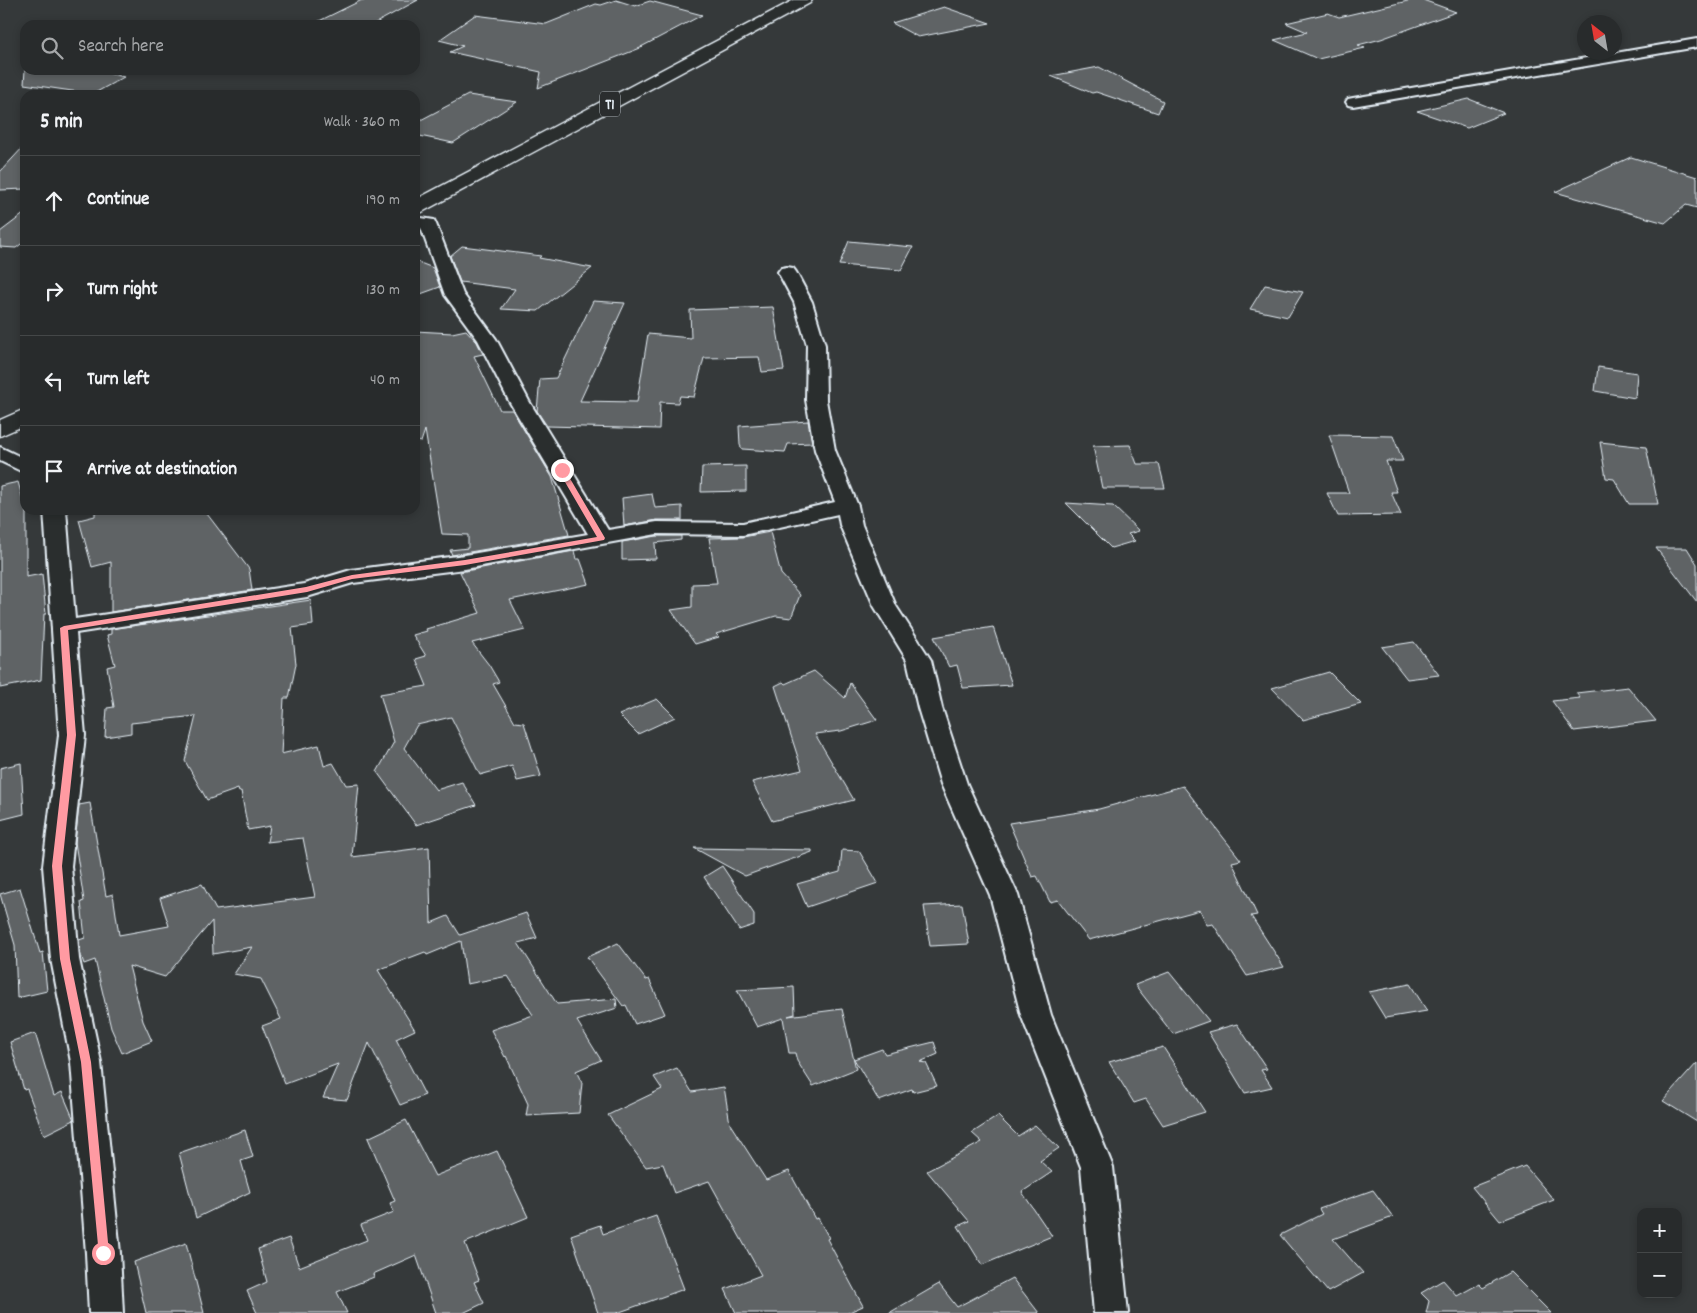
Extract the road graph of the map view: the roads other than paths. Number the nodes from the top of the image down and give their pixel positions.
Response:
1 (805, 0) edge
2 (1697, 43) edge
3 (1353, 102) dead end
4 (420, 205) edge
5 (420, 223) edge
6 (787, 272) dead end
7 (20, 419) edge
8 (0, 429) edge
9 (0, 453) edge
10 (20, 463) edge
11 (847, 506) junction
12 (55, 515) edge
13 (602, 538) junction
14 (64, 628) junction
15 (106, 1313) edge
16 (1111, 1313) edge

1 - 4 highway, T1
2 - 3 street
5 - 13 street
6 - 11 street
7 - 8 highway
9 - 10 street
11 - 13 street
11 - 16 street
12 - 14 street
13 - 14 street
14 - 15 street

